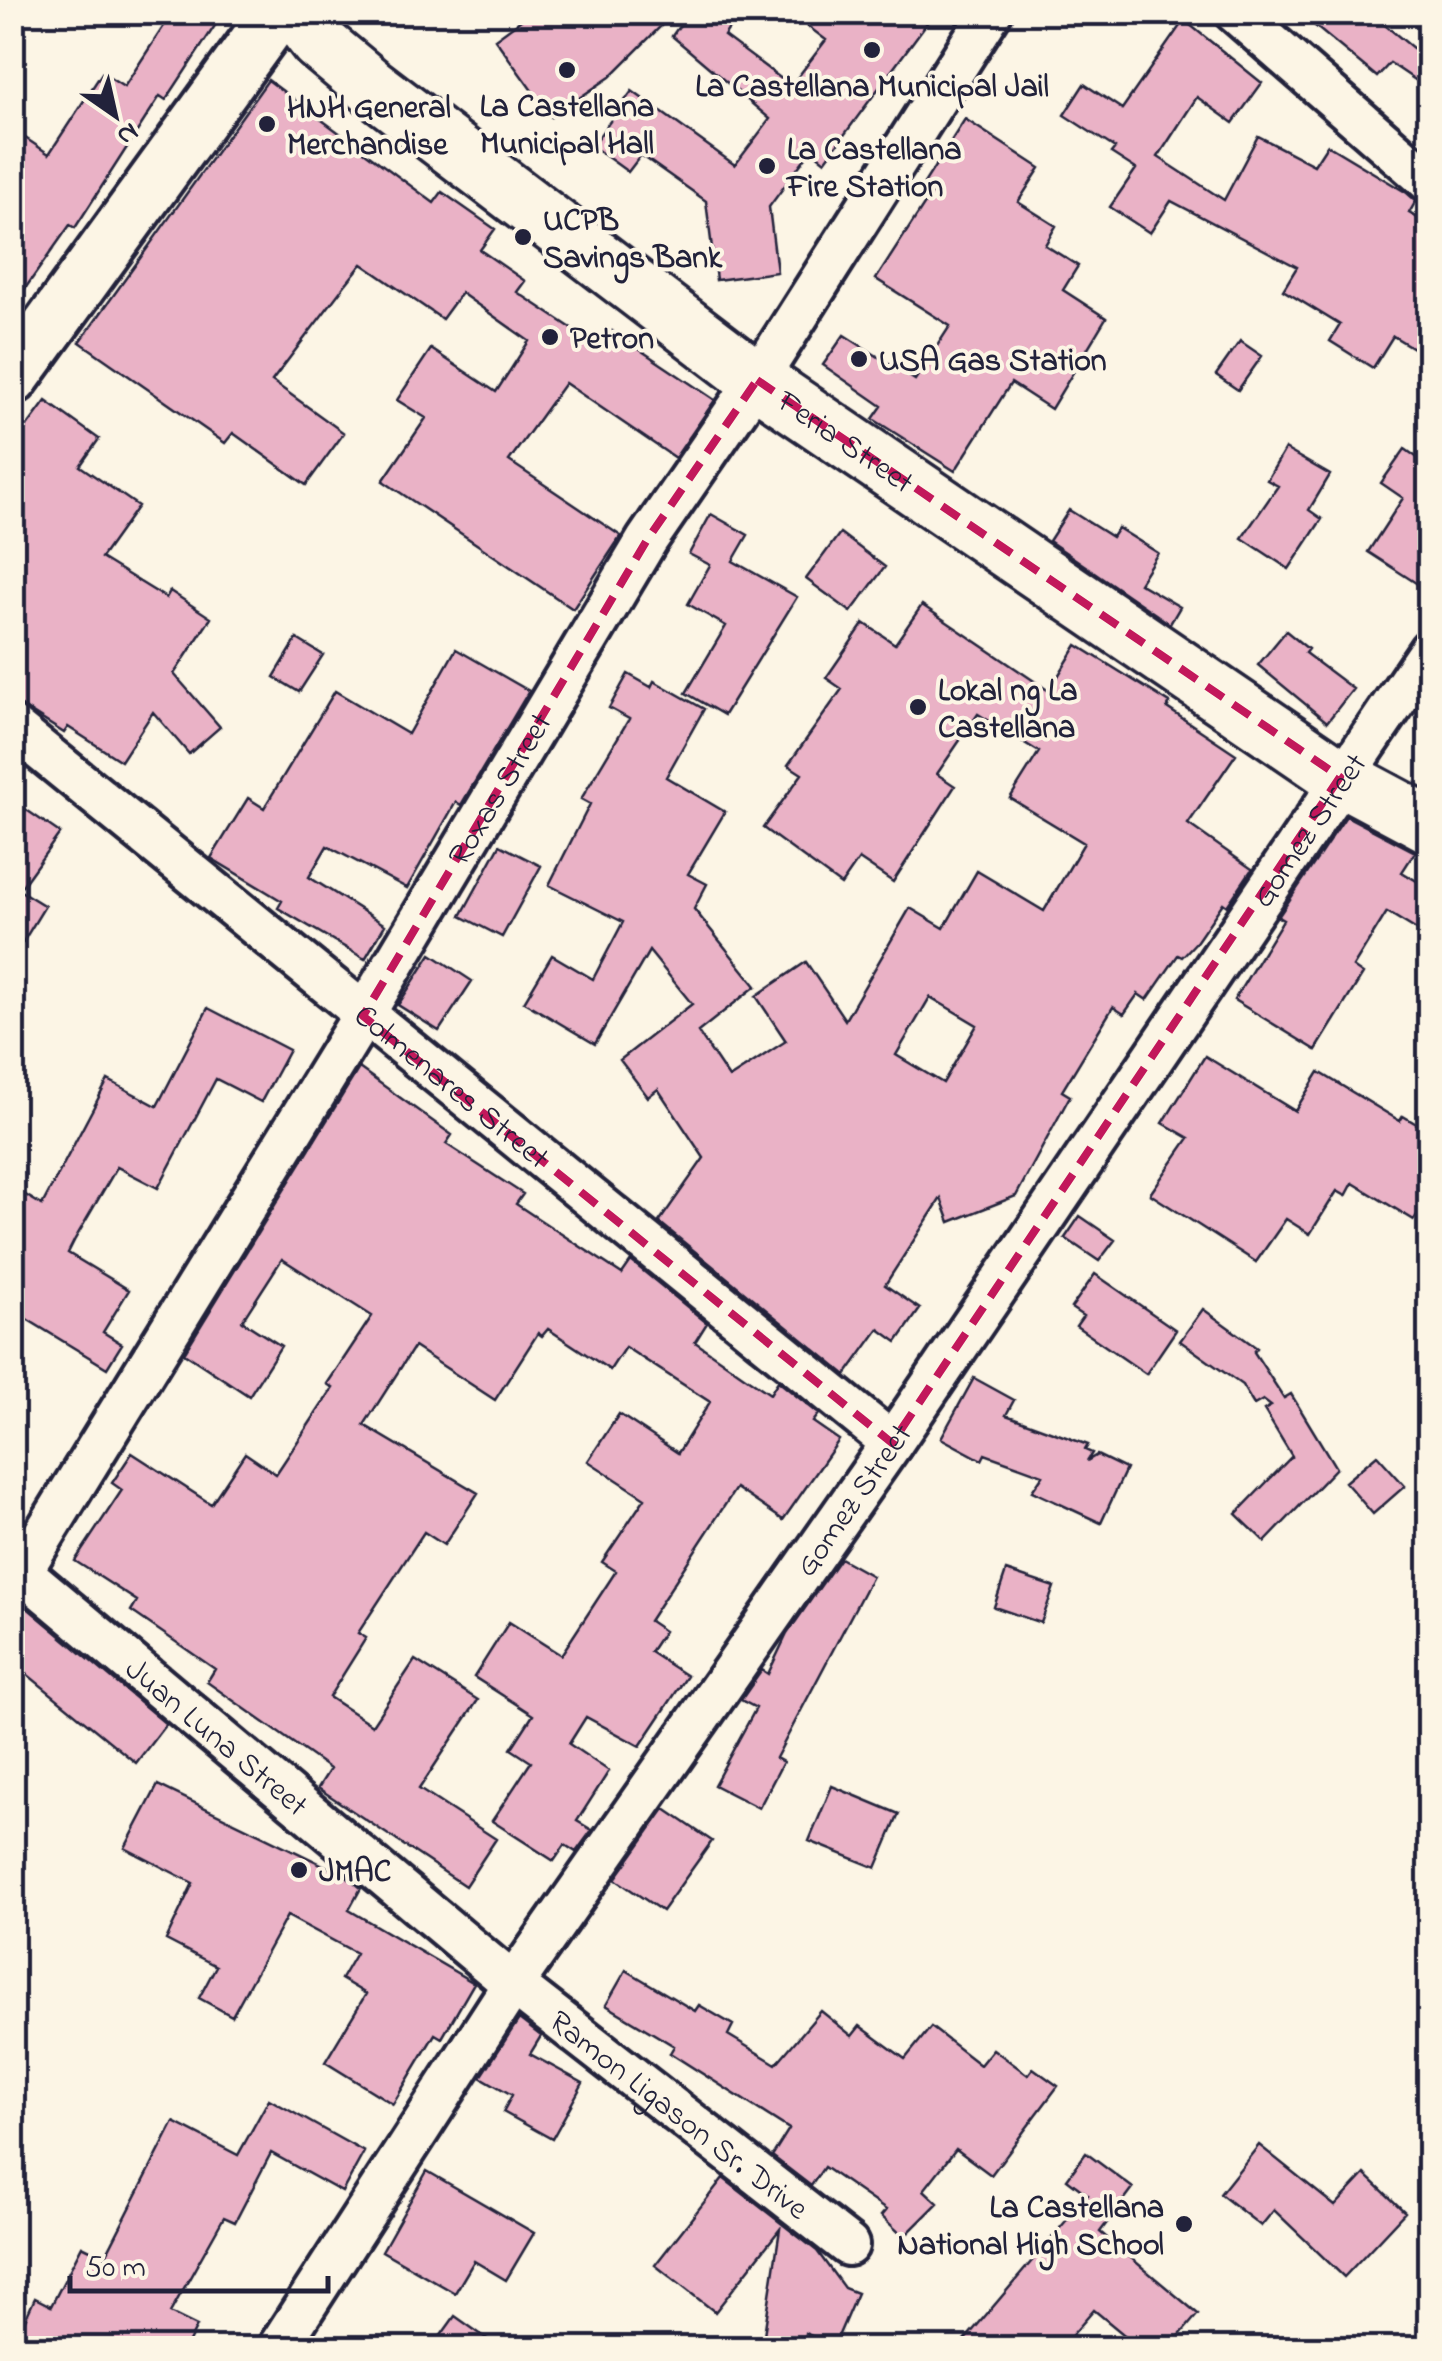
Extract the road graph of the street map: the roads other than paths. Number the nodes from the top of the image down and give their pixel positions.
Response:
1 (278, 12) edge
2 (295, 12) edge
3 (991, 12) edge
4 (1235, 12) edge
5 (1430, 182) edge
6 (12, 378) edge
7 (757, 380) junction
8 (1430, 650) edge
9 (12, 726) edge
10 (1340, 777) junction
11 (1430, 825) edge
12 (363, 1016) junction
13 (892, 1443) junction
14 (17, 1568) edge
15 (513, 1984) junction
16 (848, 2245) dead end
17 (278, 2348) edge

1 - 6 street
2 - 7 main road, Feria Street
3 - 7 street, Roxas Street
4 - 5 street
7 - 10 main road, Feria Street
7 - 12 street, Roxas Street
8 - 10 street, Gomez Street
9 - 12 street, Colmenares Street
10 - 11 main road, Feria Street
10 - 13 street, Gomez Street
12 - 13 street, Colmenares Street
12 - 14 street, Roxas Street
13 - 15 street, Gomez Street
14 - 15 street, Juan Luna Street
15 - 16 street, Ramon Ligason Sr. Drive
15 - 17 street, Gomez Street

